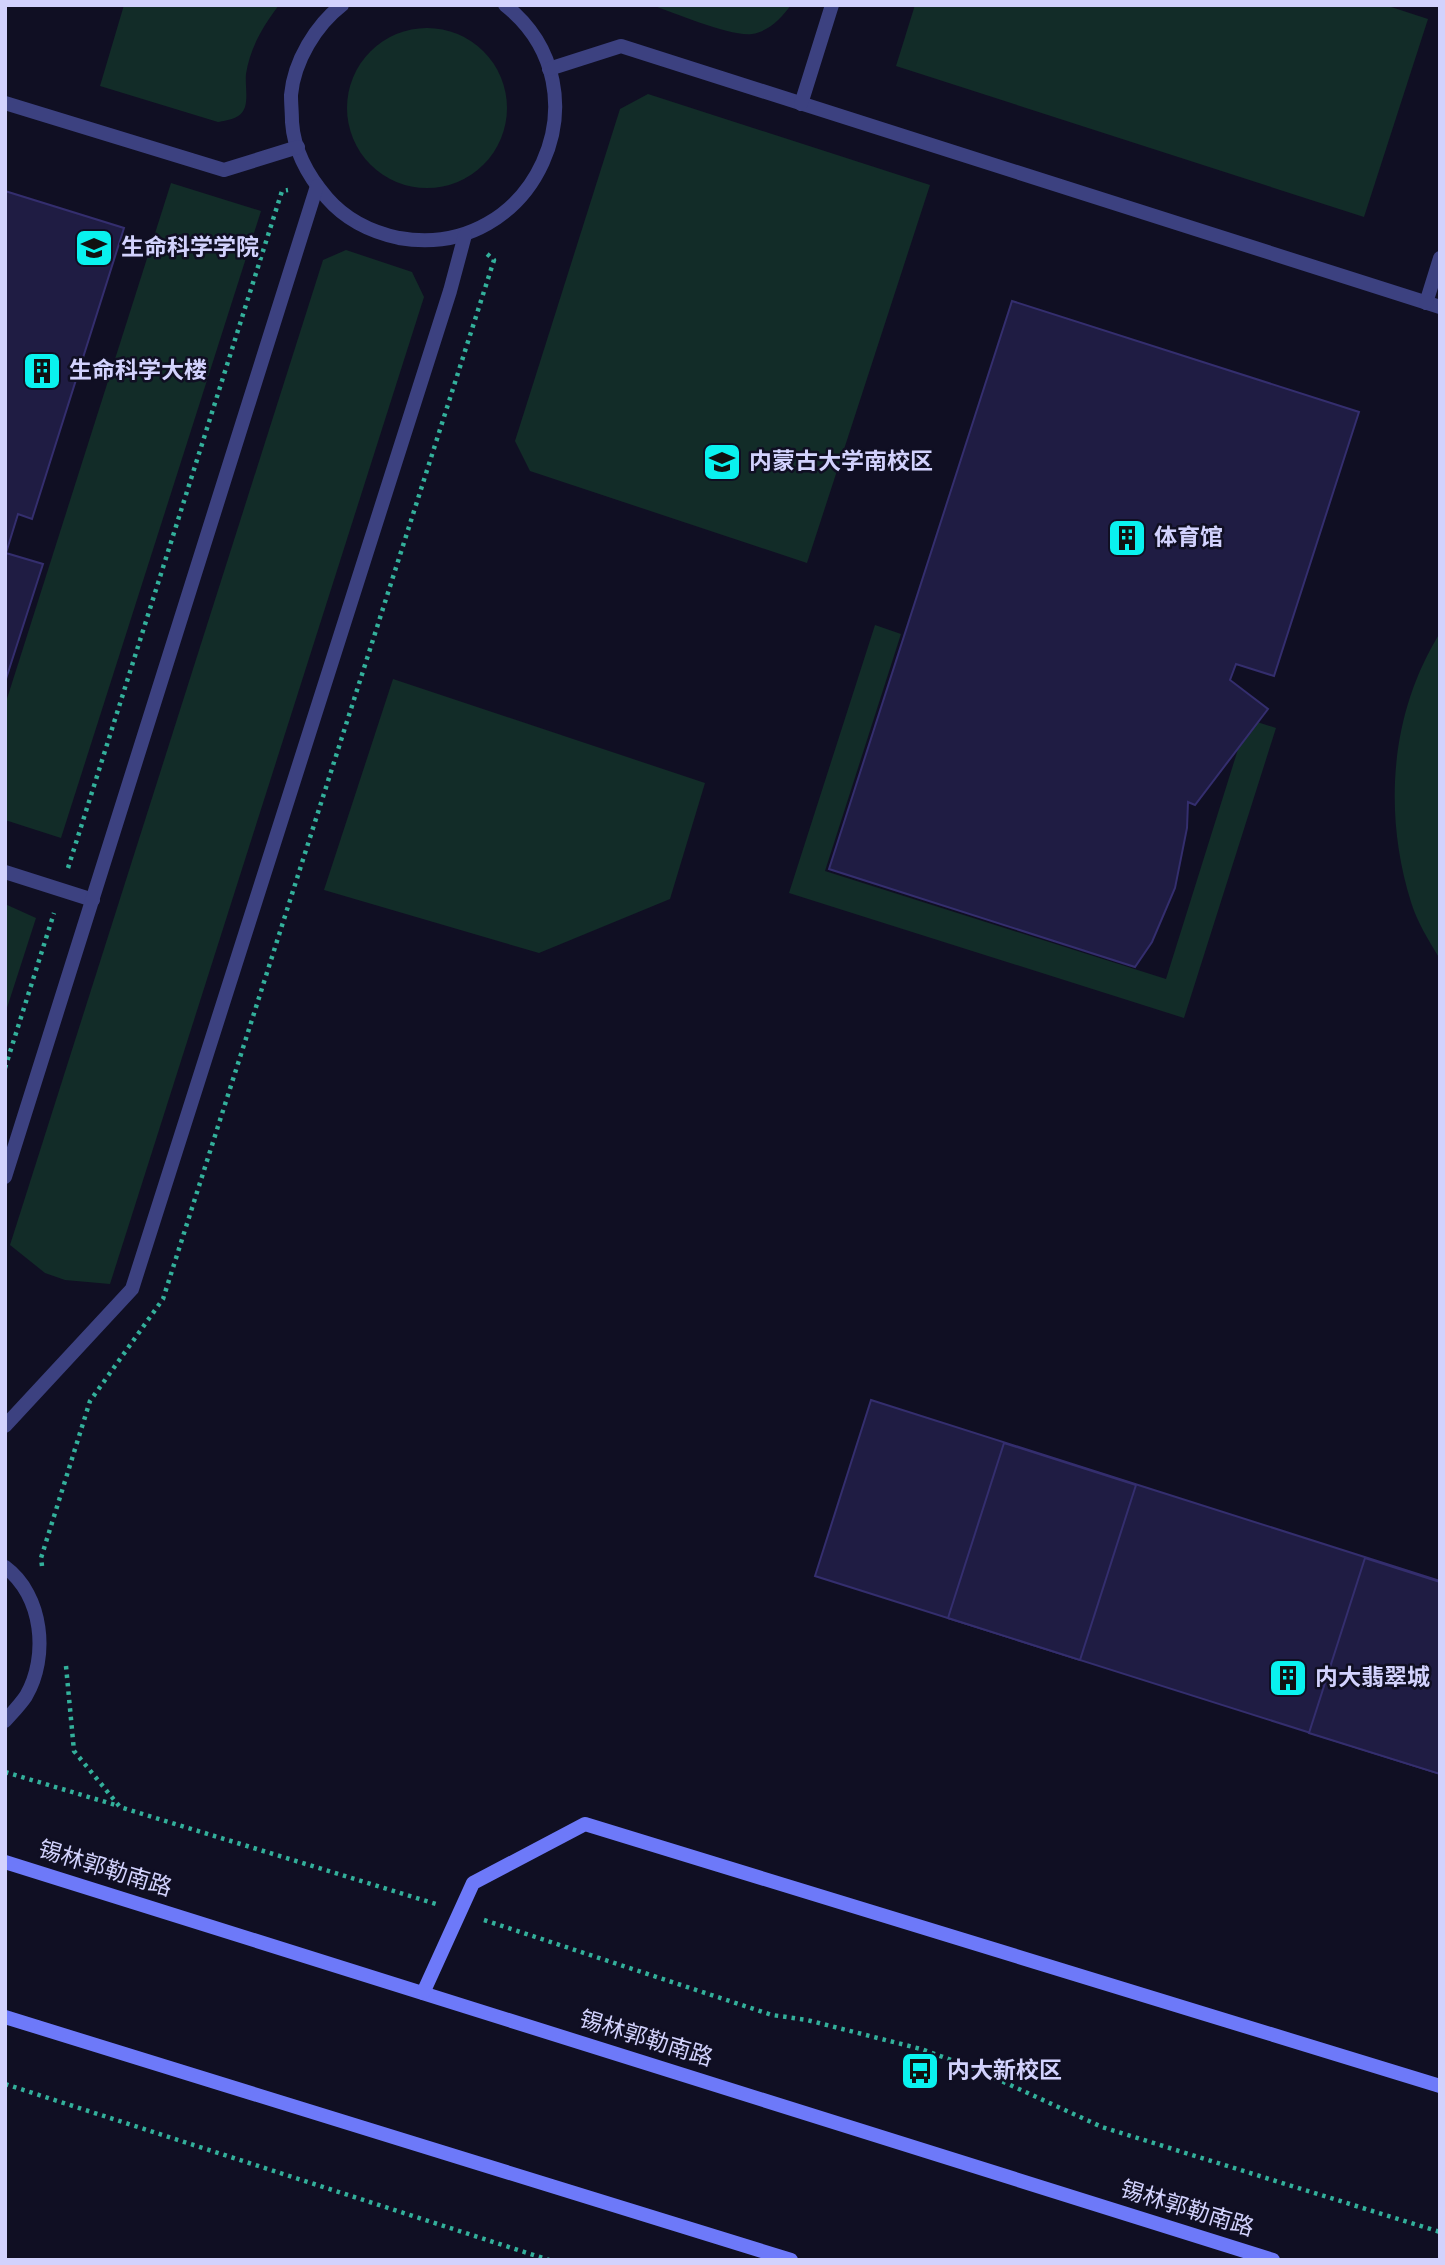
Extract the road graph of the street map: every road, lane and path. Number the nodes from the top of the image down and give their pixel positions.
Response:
1 (342, 5) edge
2 (505, 5) edge
3 (832, 5) edge
4 (549, 69) junction
5 (5, 103) edge
6 (801, 104) junction
7 (298, 147) junction
8 (317, 186) junction
9 (465, 235) junction
10 (1440, 258) edge
11 (1433, 305) edge
12 (5, 872) edge
13 (61, 890) junction
14 (93, 900) junction
15 (5, 1068) edge
16 (5, 1177) edge
17 (5, 1426) edge
18 (5, 1567) edge
19 (43, 1572) dead end
20 (65, 1661) dead end
21 (5, 1721) edge
22 (5, 1772) edge
23 (120, 1807) junction
24 (5, 1861) edge
25 (460, 1912) junction
26 (423, 1993) junction
27 (5, 2017) edge
28 (5, 2084) edge
29 (1440, 2086) edge
30 (1440, 2232) edge
31 (549, 2260) edge
32 (792, 2260) edge
33 (1273, 2260) edge

1 - 7 lane
2 - 4 lane
3 - 6 lane
4 - 6 lane
4 - 9 lane
5 - 7 lane
6 - 11 lane
7 - 8 lane
8 - 9 lane
8 - 13 path
8 - 14 lane
9 - 17 lane
9 - 19 path
10 - 11 lane
12 - 13 lane
13 - 14 lane
13 - 15 path
14 - 16 lane
18 - 21 lane
20 - 23 path
22 - 23 path
23 - 25 path
24 - 26 main road, 锡林郭勒南路
25 - 26 main road
25 - 29 main road
25 - 30 path
26 - 33 main road, 锡林郭勒南路
27 - 32 main road
28 - 31 path

